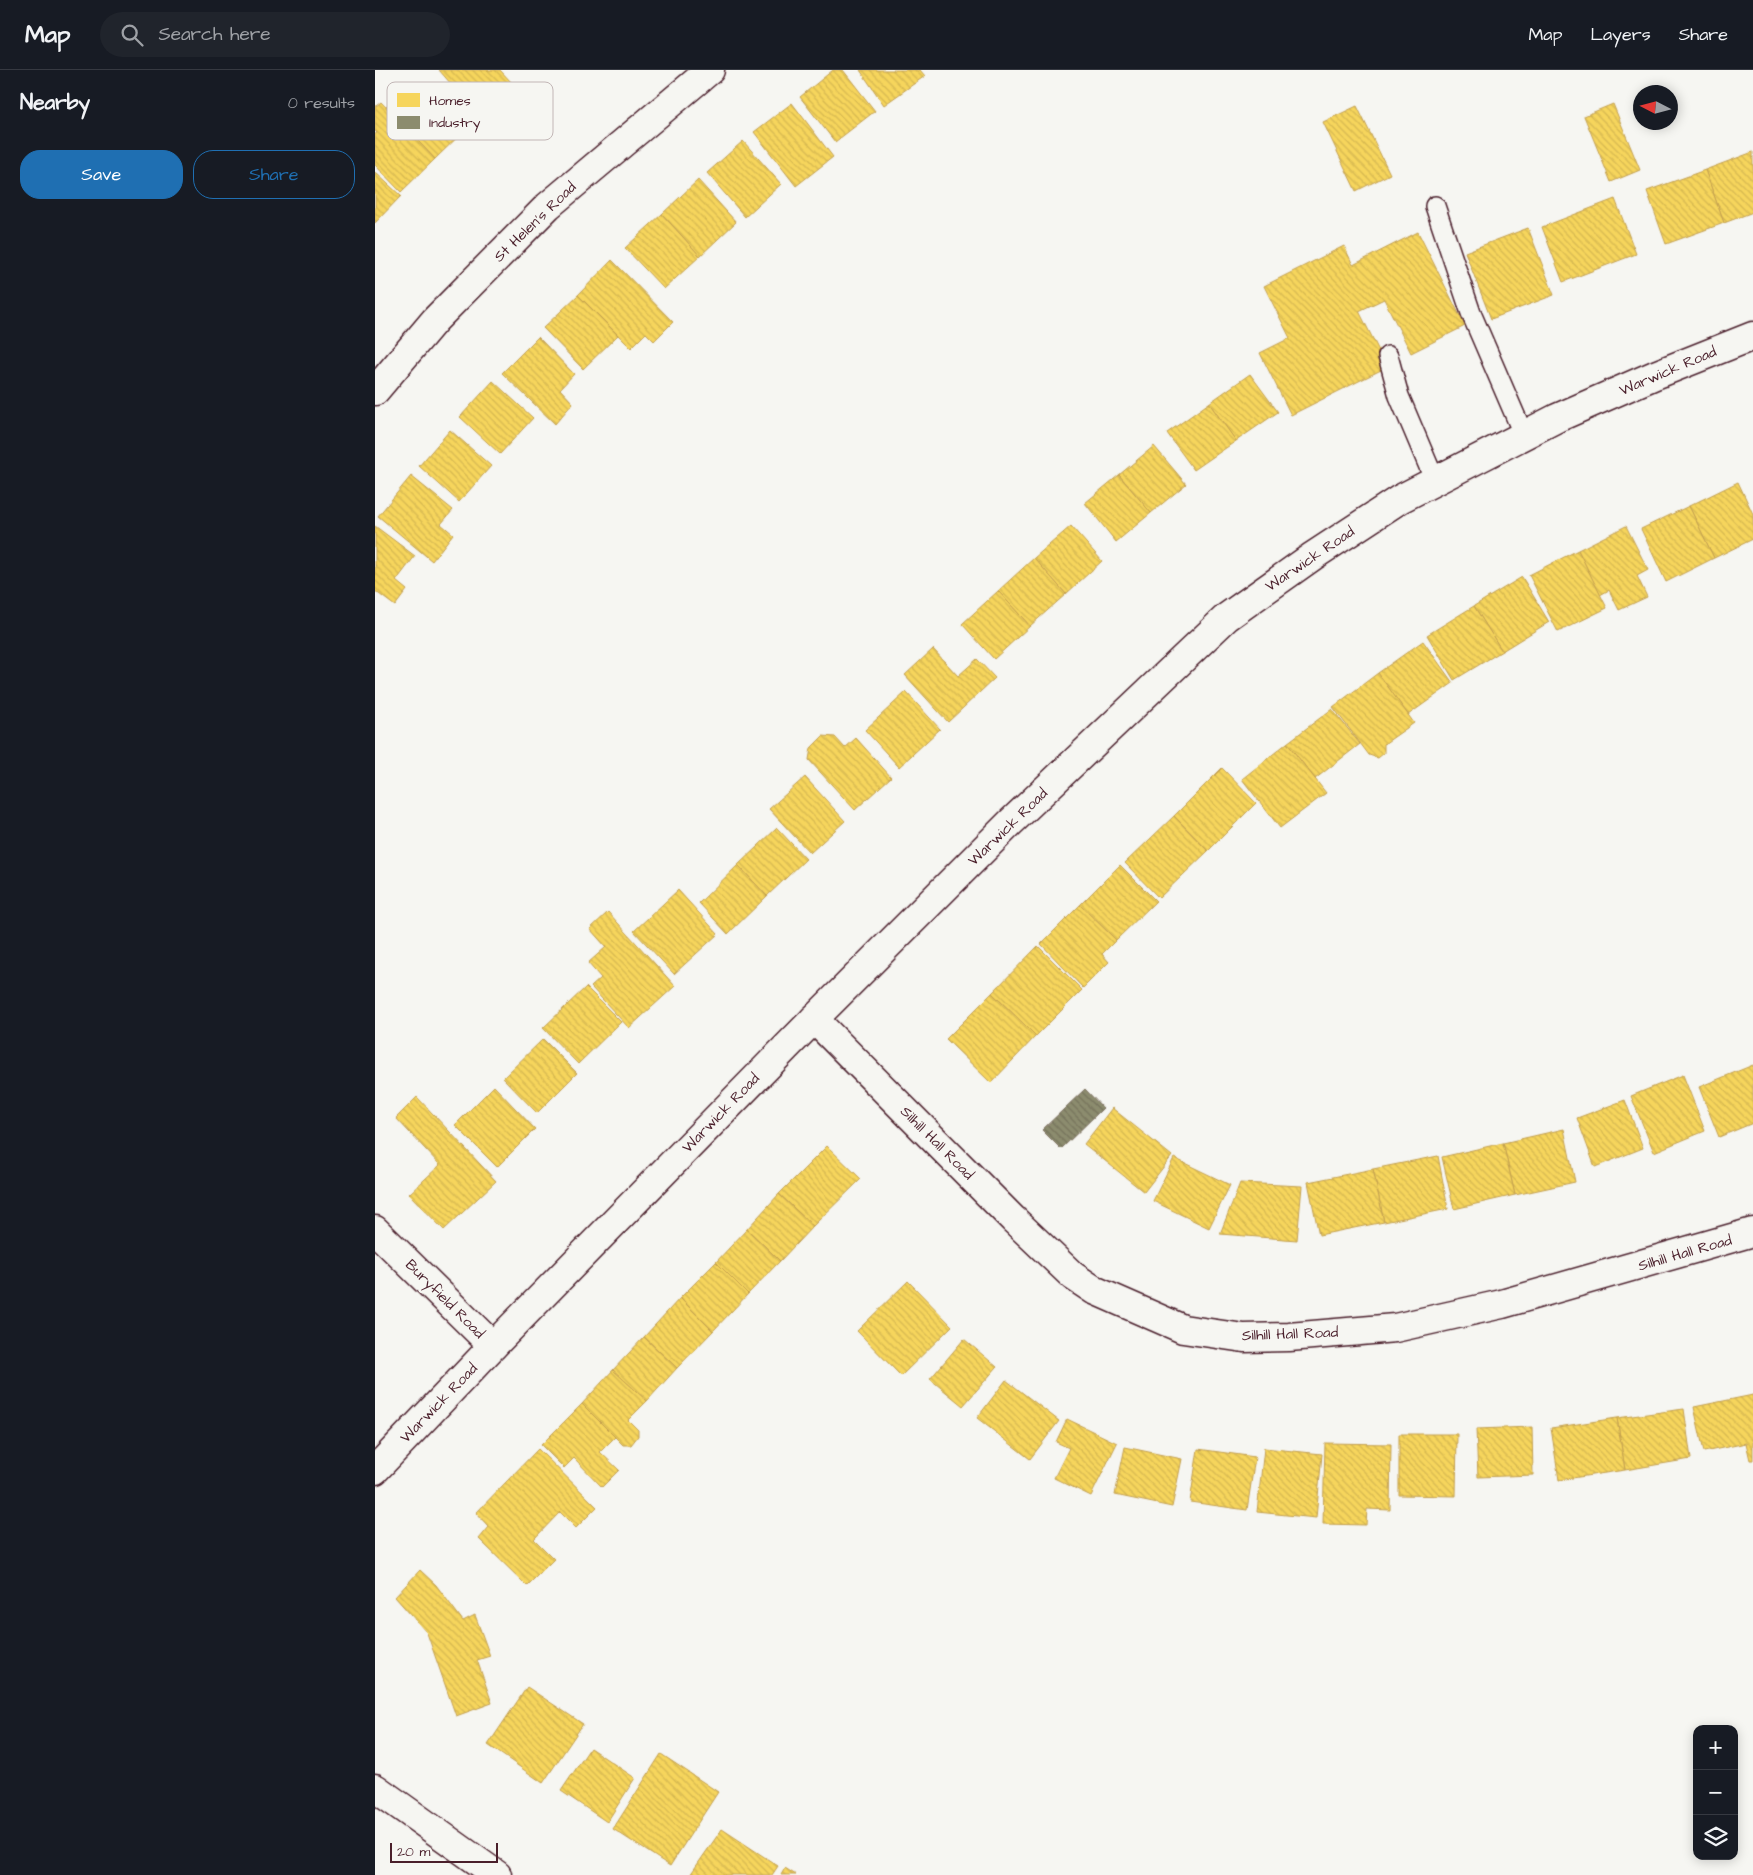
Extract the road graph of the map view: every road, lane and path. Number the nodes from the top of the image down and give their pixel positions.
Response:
1 (710, 70) edge
2 (1435, 206) dead end
3 (1753, 336) edge
4 (1388, 356) dead end
5 (375, 391) edge
6 (1524, 436) junction
7 (1435, 481) junction
8 (813, 1019) junction
9 (375, 1230) edge
10 (1753, 1232) edge
11 (493, 1346) junction
12 (375, 1470) edge
13 (375, 1788) edge
14 (497, 1875) edge

1 - 5 main road, St Helen's Road
2 - 6 lane
3 - 6 main road, Warwick Road
4 - 7 lane
6 - 7 main road, Warwick Road
7 - 8 main road, Warwick Road
8 - 10 main road, Silhill Hall Road
8 - 11 main road, Warwick Road
9 - 11 main road, Buryfield Road
11 - 12 main road, Warwick Road
13 - 14 main road

